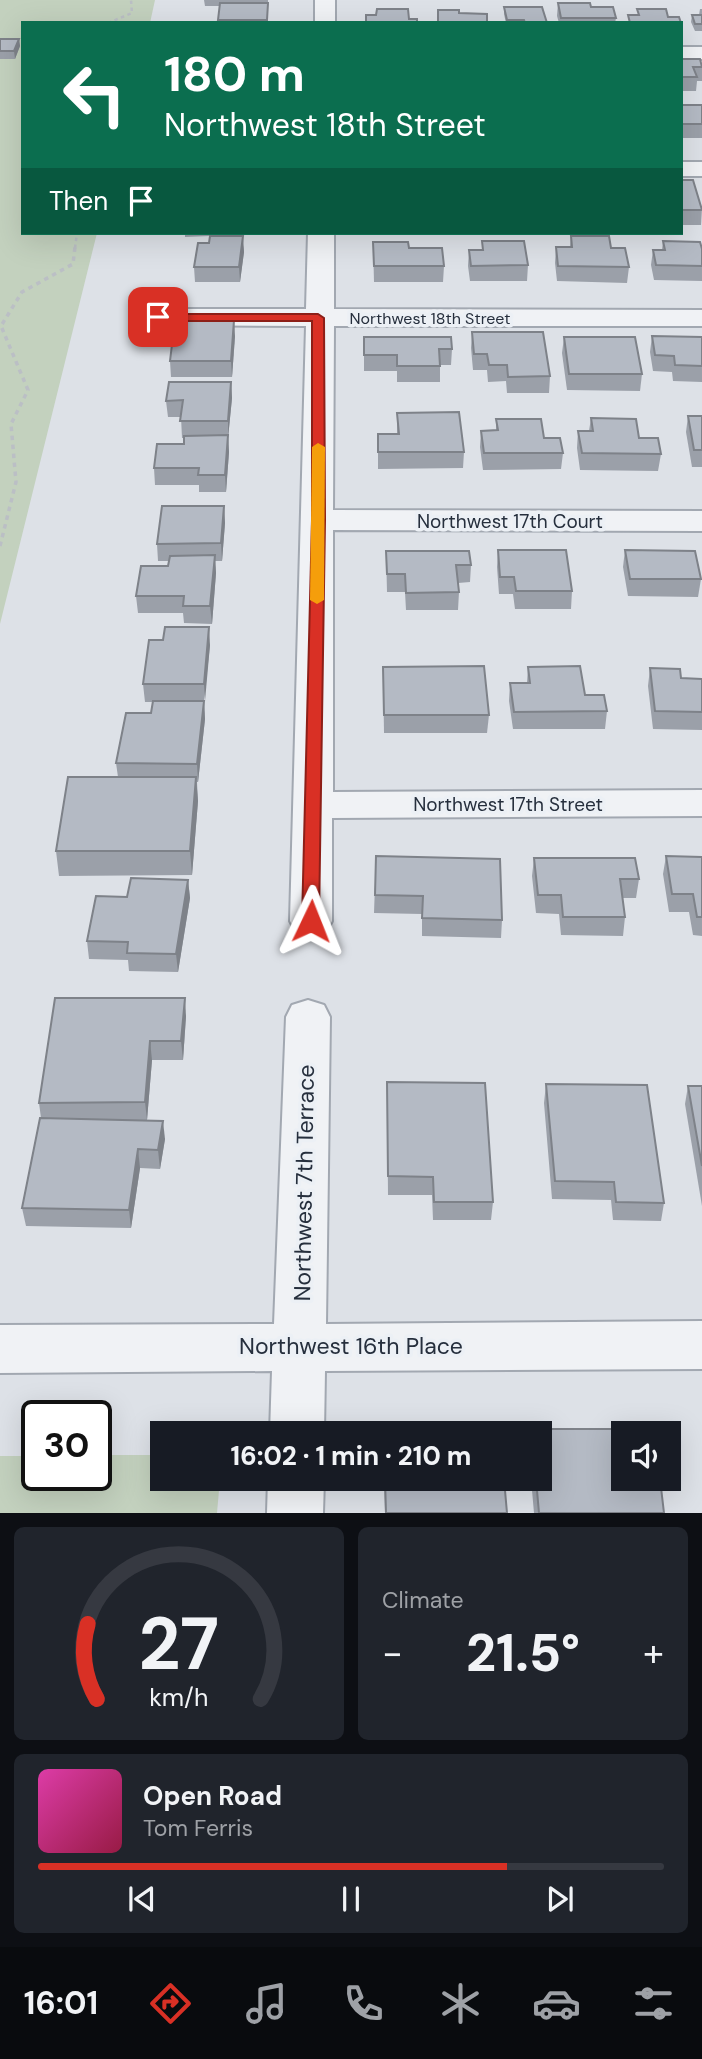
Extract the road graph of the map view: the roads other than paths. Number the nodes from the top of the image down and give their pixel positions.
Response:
1 (325, 0) edge
2 (325, 21) edge
3 (683, 53) edge
4 (702, 53) edge
5 (683, 169) edge
6 (702, 169) edge
7 (321, 235) edge
8 (158, 317) dead end
9 (318, 318) junction
10 (702, 318) edge
11 (318, 520) junction
12 (702, 521) edge
13 (702, 803) edge
14 (314, 804) junction
15 (311, 921) dead end
16 (308, 1017) dead end
17 (702, 1345) edge
18 (300, 1346) junction
19 (0, 1349) edge
20 (297, 1421) edge
21 (296, 1491) edge
22 (295, 1513) edge

1 - 2 street
3 - 4 street
5 - 6 street
7 - 9 street
8 - 9 street, Northwest 18th Street
9 - 10 street, Northwest 18th Street
9 - 11 street
11 - 12 street, Northwest 17th Court
11 - 14 street
13 - 14 street, Northwest 17th Street
14 - 15 street
16 - 18 street, Northwest 7th Terrace
17 - 18 street, Northwest 16th Place
18 - 19 street, Northwest 16th Place
18 - 20 street, Northwest 7th Terrace
21 - 22 street

